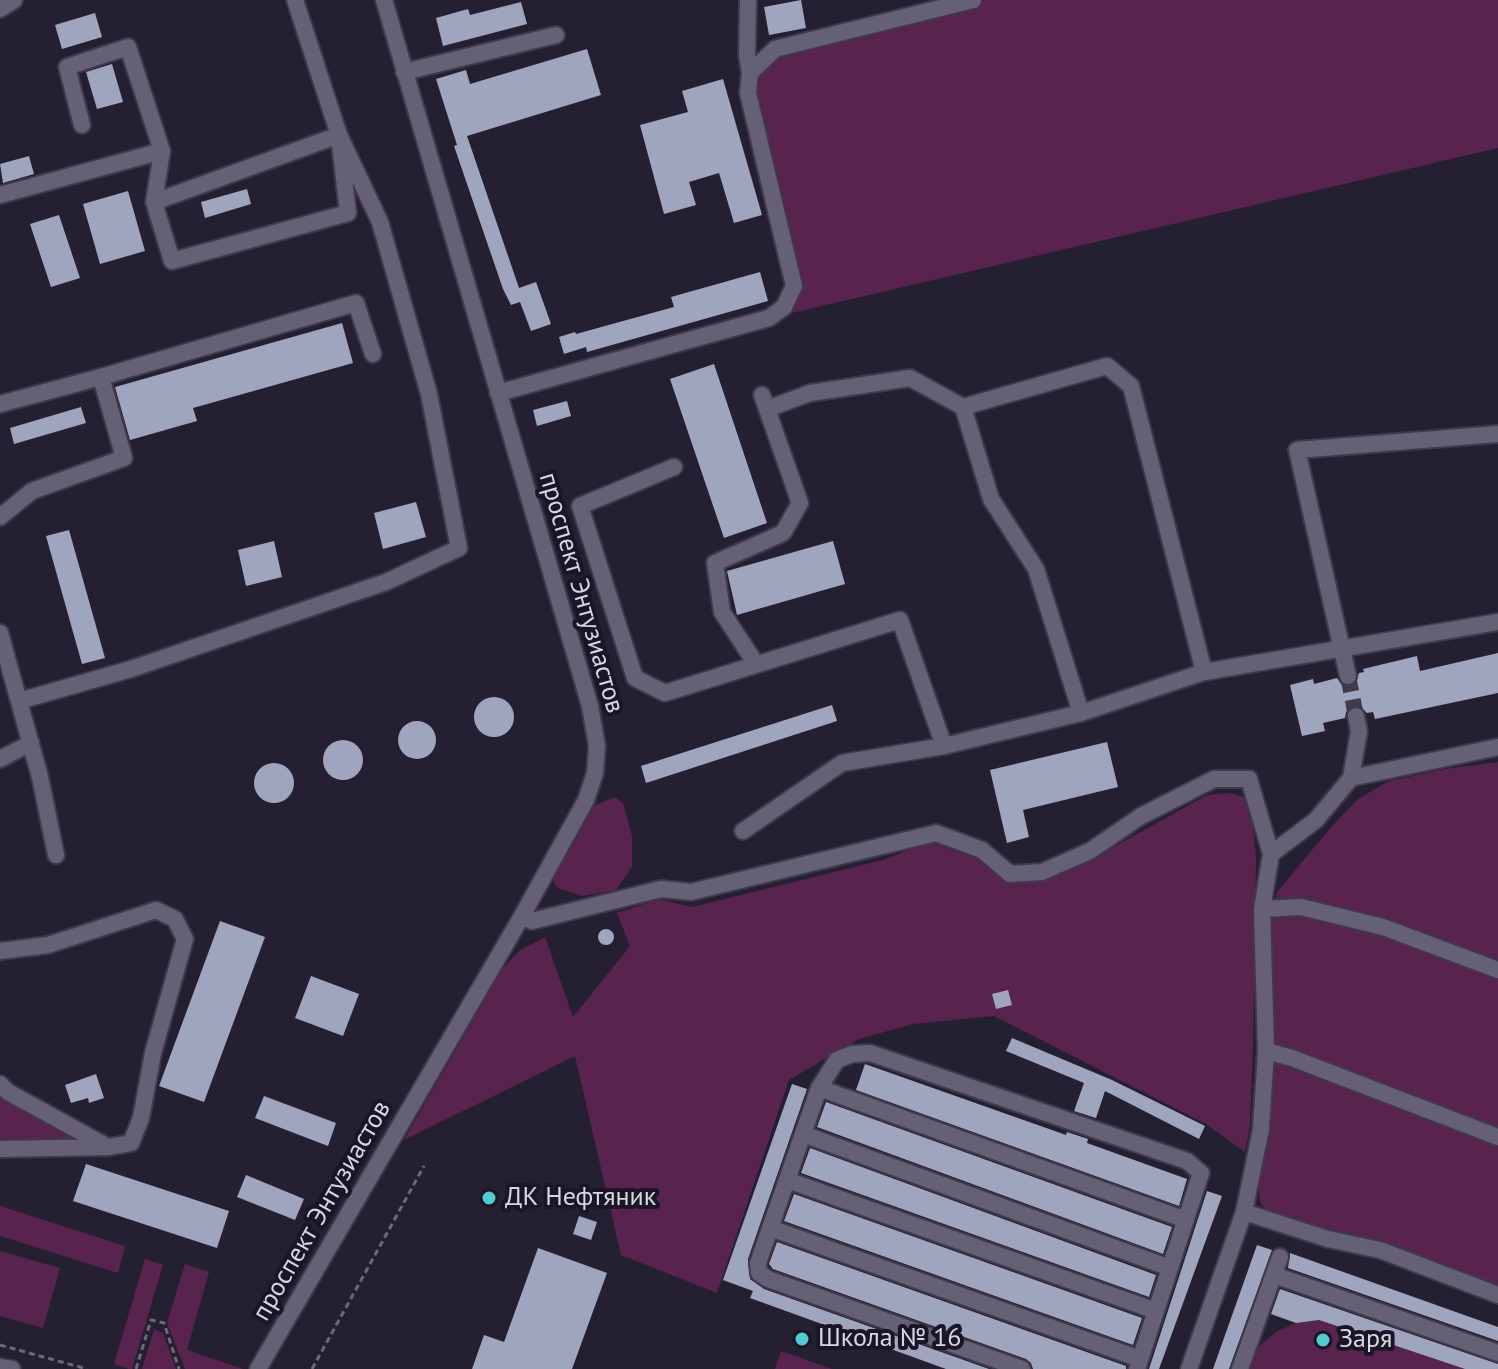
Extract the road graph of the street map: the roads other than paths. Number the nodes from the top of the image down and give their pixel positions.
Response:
1 (14, 0) edge
2 (295, 0) edge
3 (384, 0) edge
4 (748, 0) edge
5 (973, 0) edge
6 (0, 9) edge
7 (556, 35) dead end
8 (404, 72) junction
9 (750, 73) junction
10 (82, 125) dead end
11 (339, 135) junction
12 (162, 151) junction
13 (0, 195) edge
14 (154, 202) junction
15 (373, 354) dead end
16 (101, 377) junction
17 (498, 393) junction
18 (0, 404) edge
19 (963, 407) junction
20 (1498, 434) edge
21 (674, 467) dead end
22 (0, 517) edge
23 (1498, 622) edge
24 (0, 633) edge
25 (1342, 646) junction
26 (756, 664) junction
27 (1204, 672) junction
28 (1348, 676) tunnel mouth
29 (19, 701) junction
30 (1081, 713) junction
31 (1356, 716) tunnel mouth
32 (31, 743) junction
33 (944, 746) junction
34 (1498, 747) edge
35 (0, 759) edge
36 (1351, 778) junction
37 (743, 831) dead end
38 (1271, 854) junction
39 (56, 855) dead end
40 (1262, 909) junction
41 (522, 916) junction
42 (0, 951) edge
43 (1498, 970) edge
44 (1266, 1051) junction
45 (0, 1084) edge
46 (819, 1088) junction
47 (803, 1134) junction
48 (1498, 1137) edge
49 (109, 1147) junction
50 (0, 1149) edge
51 (787, 1180) junction
52 (1244, 1212) junction
53 (1186, 1220) junction
54 (770, 1228) junction
55 (1280, 1257) dead end
56 (1170, 1268) junction
57 (1274, 1275) junction
58 (1498, 1295) edge
59 (1156, 1311) junction
60 (1498, 1353) edge
61 (1138, 1364) edge
62 (0, 1367) edge
63 (12, 1369) edge
64 (258, 1369) edge
65 (1022, 1369) edge
66 (1189, 1369) edge
67 (1240, 1369) edge

1 - 6 street
2 - 11 street
3 - 8 street, проспект Энтузиастов
4 - 9 street
5 - 9 street
7 - 8 street
8 - 17 street, проспект Энтузиастов
9 - 17 street
10 - 12 street
11 - 14 street
11 - 14 street
11 - 29 street
12 - 13 street
12 - 14 street
15 - 16 street
16 - 18 street
16 - 22 street
17 - 41 street, проспект Энтузиастов
19 - 26 street
19 - 27 street
19 - 30 street
20 - 25 street
21 - 26 street
23 - 25 street
24 - 29 street
25 - 27 street
25 - 28 street
26 - 33 street
27 - 30 street
29 - 32 street
30 - 33 street
31 - 36 street
32 - 35 street
32 - 39 street
33 - 37 street
34 - 36 street
36 - 38 street
38 - 40 street
38 - 41 street
40 - 43 street
40 - 44 street
41 - 64 street, проспект Энтузиастов
42 - 49 street
44 - 48 street
44 - 52 street
45 - 49 street
46 - 47 street
46 - 53 street
46 - 53 street
47 - 51 street
47 - 56 street
49 - 50 street
51 - 54 street
51 - 59 street
52 - 58 street
52 - 66 street
53 - 56 street
54 - 61 street
54 - 65 street
55 - 57 street
56 - 59 street
57 - 60 street
57 - 67 street
59 - 61 street
62 - 63 street

